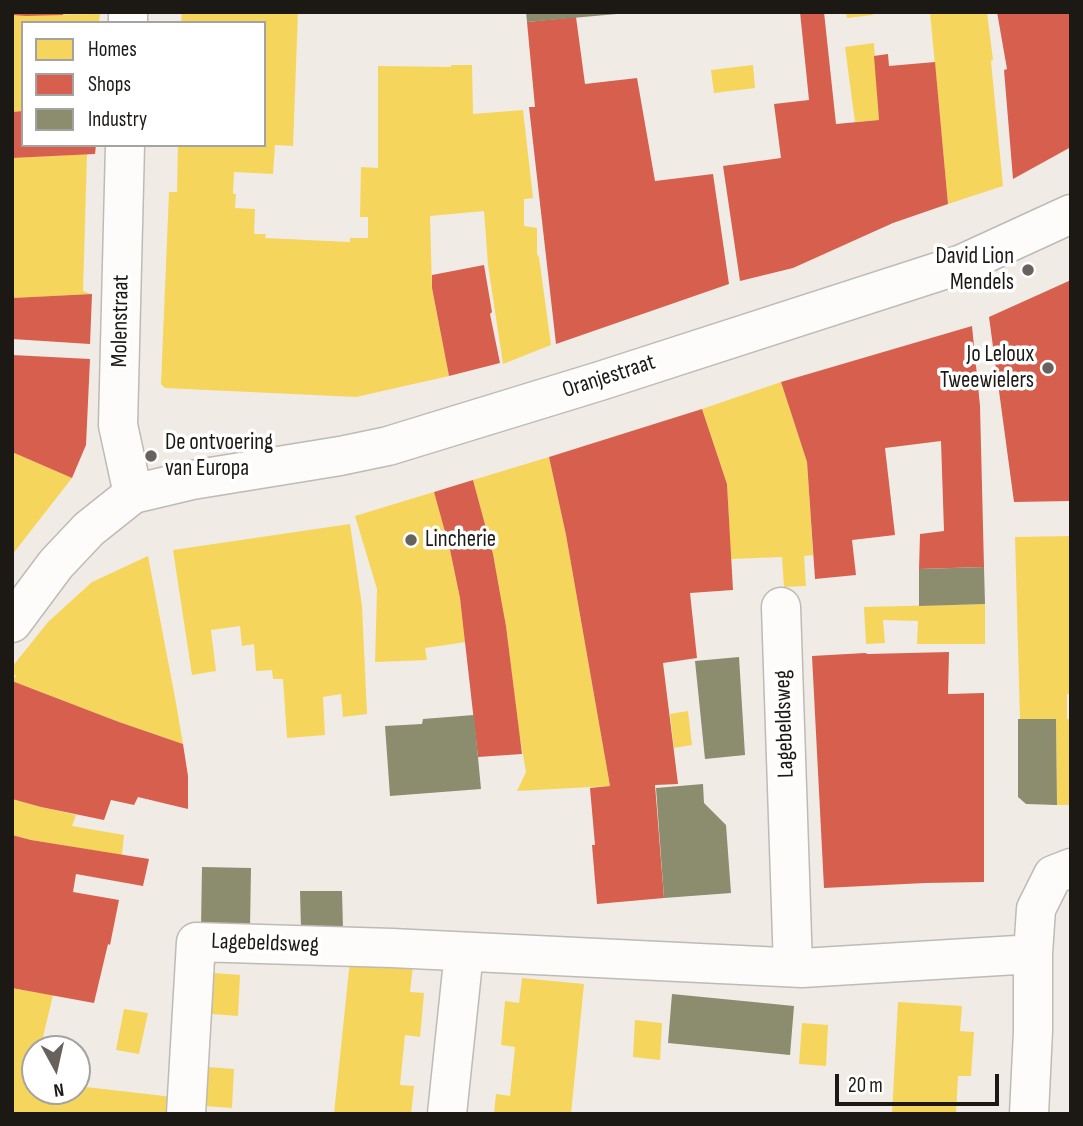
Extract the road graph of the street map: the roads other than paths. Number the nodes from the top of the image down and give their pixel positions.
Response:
1 (125, 147) edge
2 (1071, 214) edge
3 (133, 494) junction
4 (781, 607) dead end
5 (12, 623) edge
6 (1062, 872) edge
7 (464, 952) junction
8 (1033, 954) junction
9 (793, 967) junction
10 (186, 1114) edge
11 (447, 1114) edge
12 (1028, 1114) edge

1 - 3 street, Molenstraat
2 - 3 street, Oranjestraat
3 - 5 street
4 - 9 street, Lagebeldsweg
6 - 8 street
7 - 9 street, Lagebeldsweg
7 - 10 street, Lagebeldsweg
7 - 11 street
8 - 9 street, Lagebeldsweg
8 - 12 street

